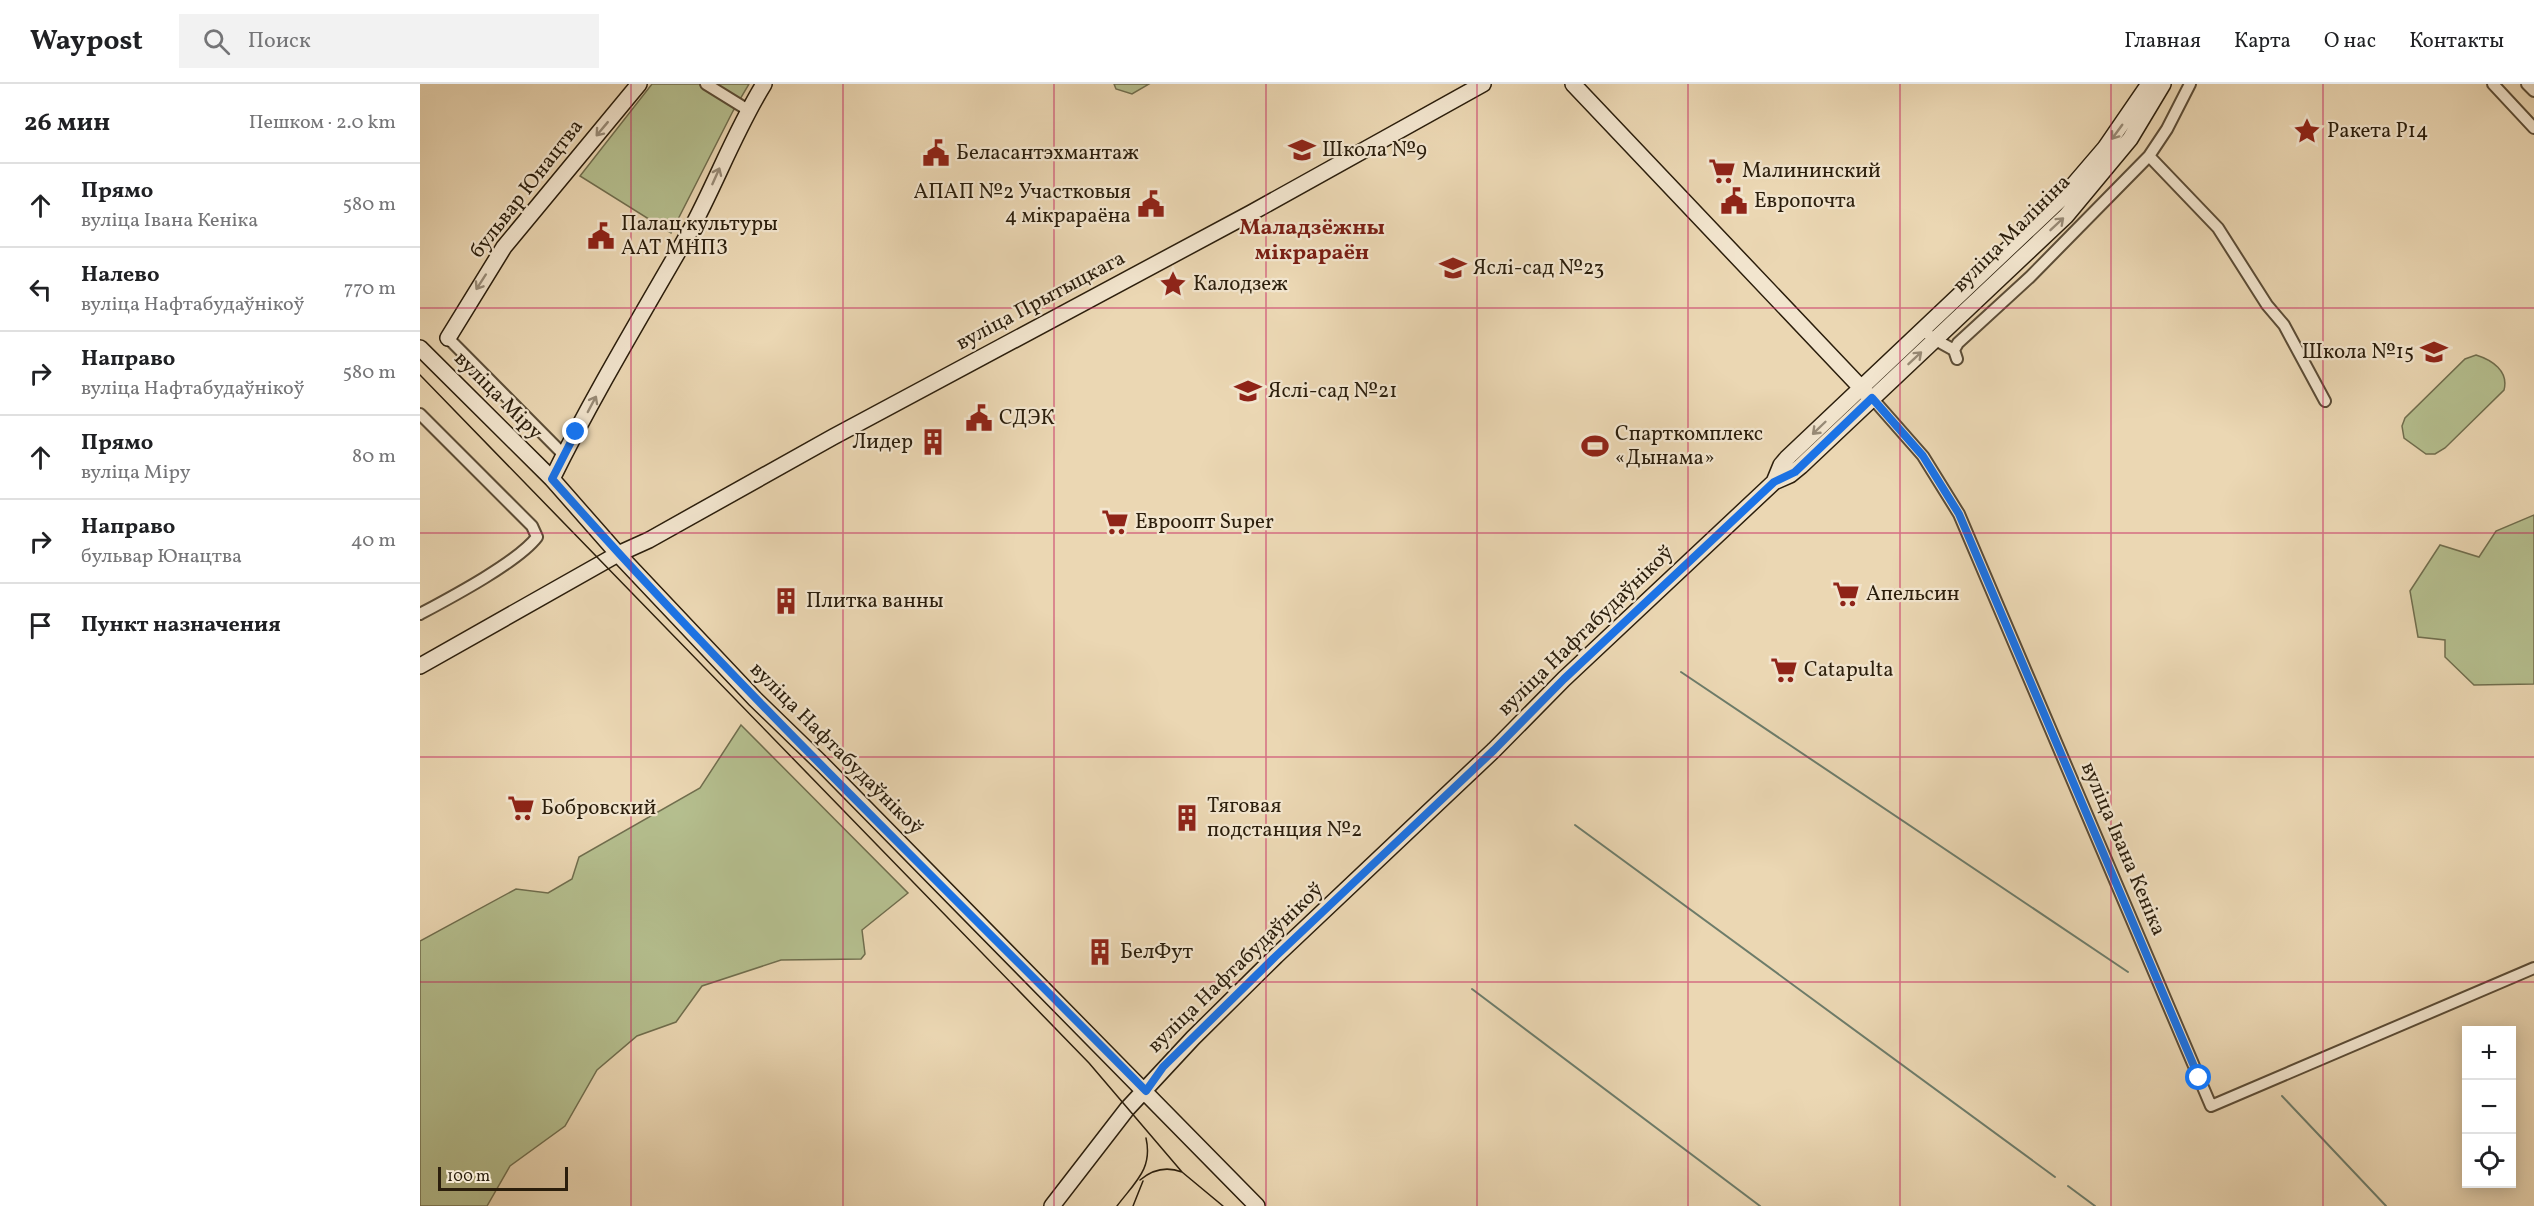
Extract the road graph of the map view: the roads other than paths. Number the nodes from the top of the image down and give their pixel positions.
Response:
1 (639, 84) edge
2 (706, 84) edge
3 (764, 84) edge
4 (1483, 84) edge
5 (1573, 84) edge
6 (2149, 84) edge
7 (2163, 84) edge
8 (2190, 84) edge
9 (2493, 84) edge
10 (2527, 84) edge
11 (2534, 92) edge
12 (748, 110) junction
13 (2534, 128) edge
14 (2149, 156) junction
15 (1928, 334) junction
16 (448, 338) joint
17 (420, 348) edge
18 (1866, 392) junction
19 (2325, 401) dead end
20 (420, 414) edge
21 (564, 455) junction
22 (552, 479) junction
23 (618, 554) junction
24 (422, 610) edge
25 (420, 666) edge
26 (2534, 968) edge
27 (1146, 1091) junction
28 (1053, 1206) edge
29 (1257, 1206) edge

1 -> 16 main road, бульвар Юнацтва
2 - 12 street
3 - 12 main road
4 - 23 main road, вуліца Прытыцкага
5 - 18 main road
6 -> 15 main road, вуліца Малініна
15 -> 7 main road, вуліца Малініна
8 - 14 street, вуліца Малініна
9 - 13 street
10 - 11 street
21 -> 12 main road
14 - 15 street, вуліца Малініна
14 - 19 street
15 - 18 main road, вуліца Малініна
16 - 21 street, бульвар Юнацтва
17 - 22 main road, вуліца Міру
18 - 26 street, вуліца Івана Кеніка
18 - 27 main road, вуліца Нафтабудаўнікоў
20 - 24 street
21 - 22 main road
22 - 23 main road, вуліца Міру
23 - 25 main road, вуліца Прытыцкага
23 - 27 main road, вуліца Нафтабудаўнікоў
27 - 28 main road
27 - 29 main road

